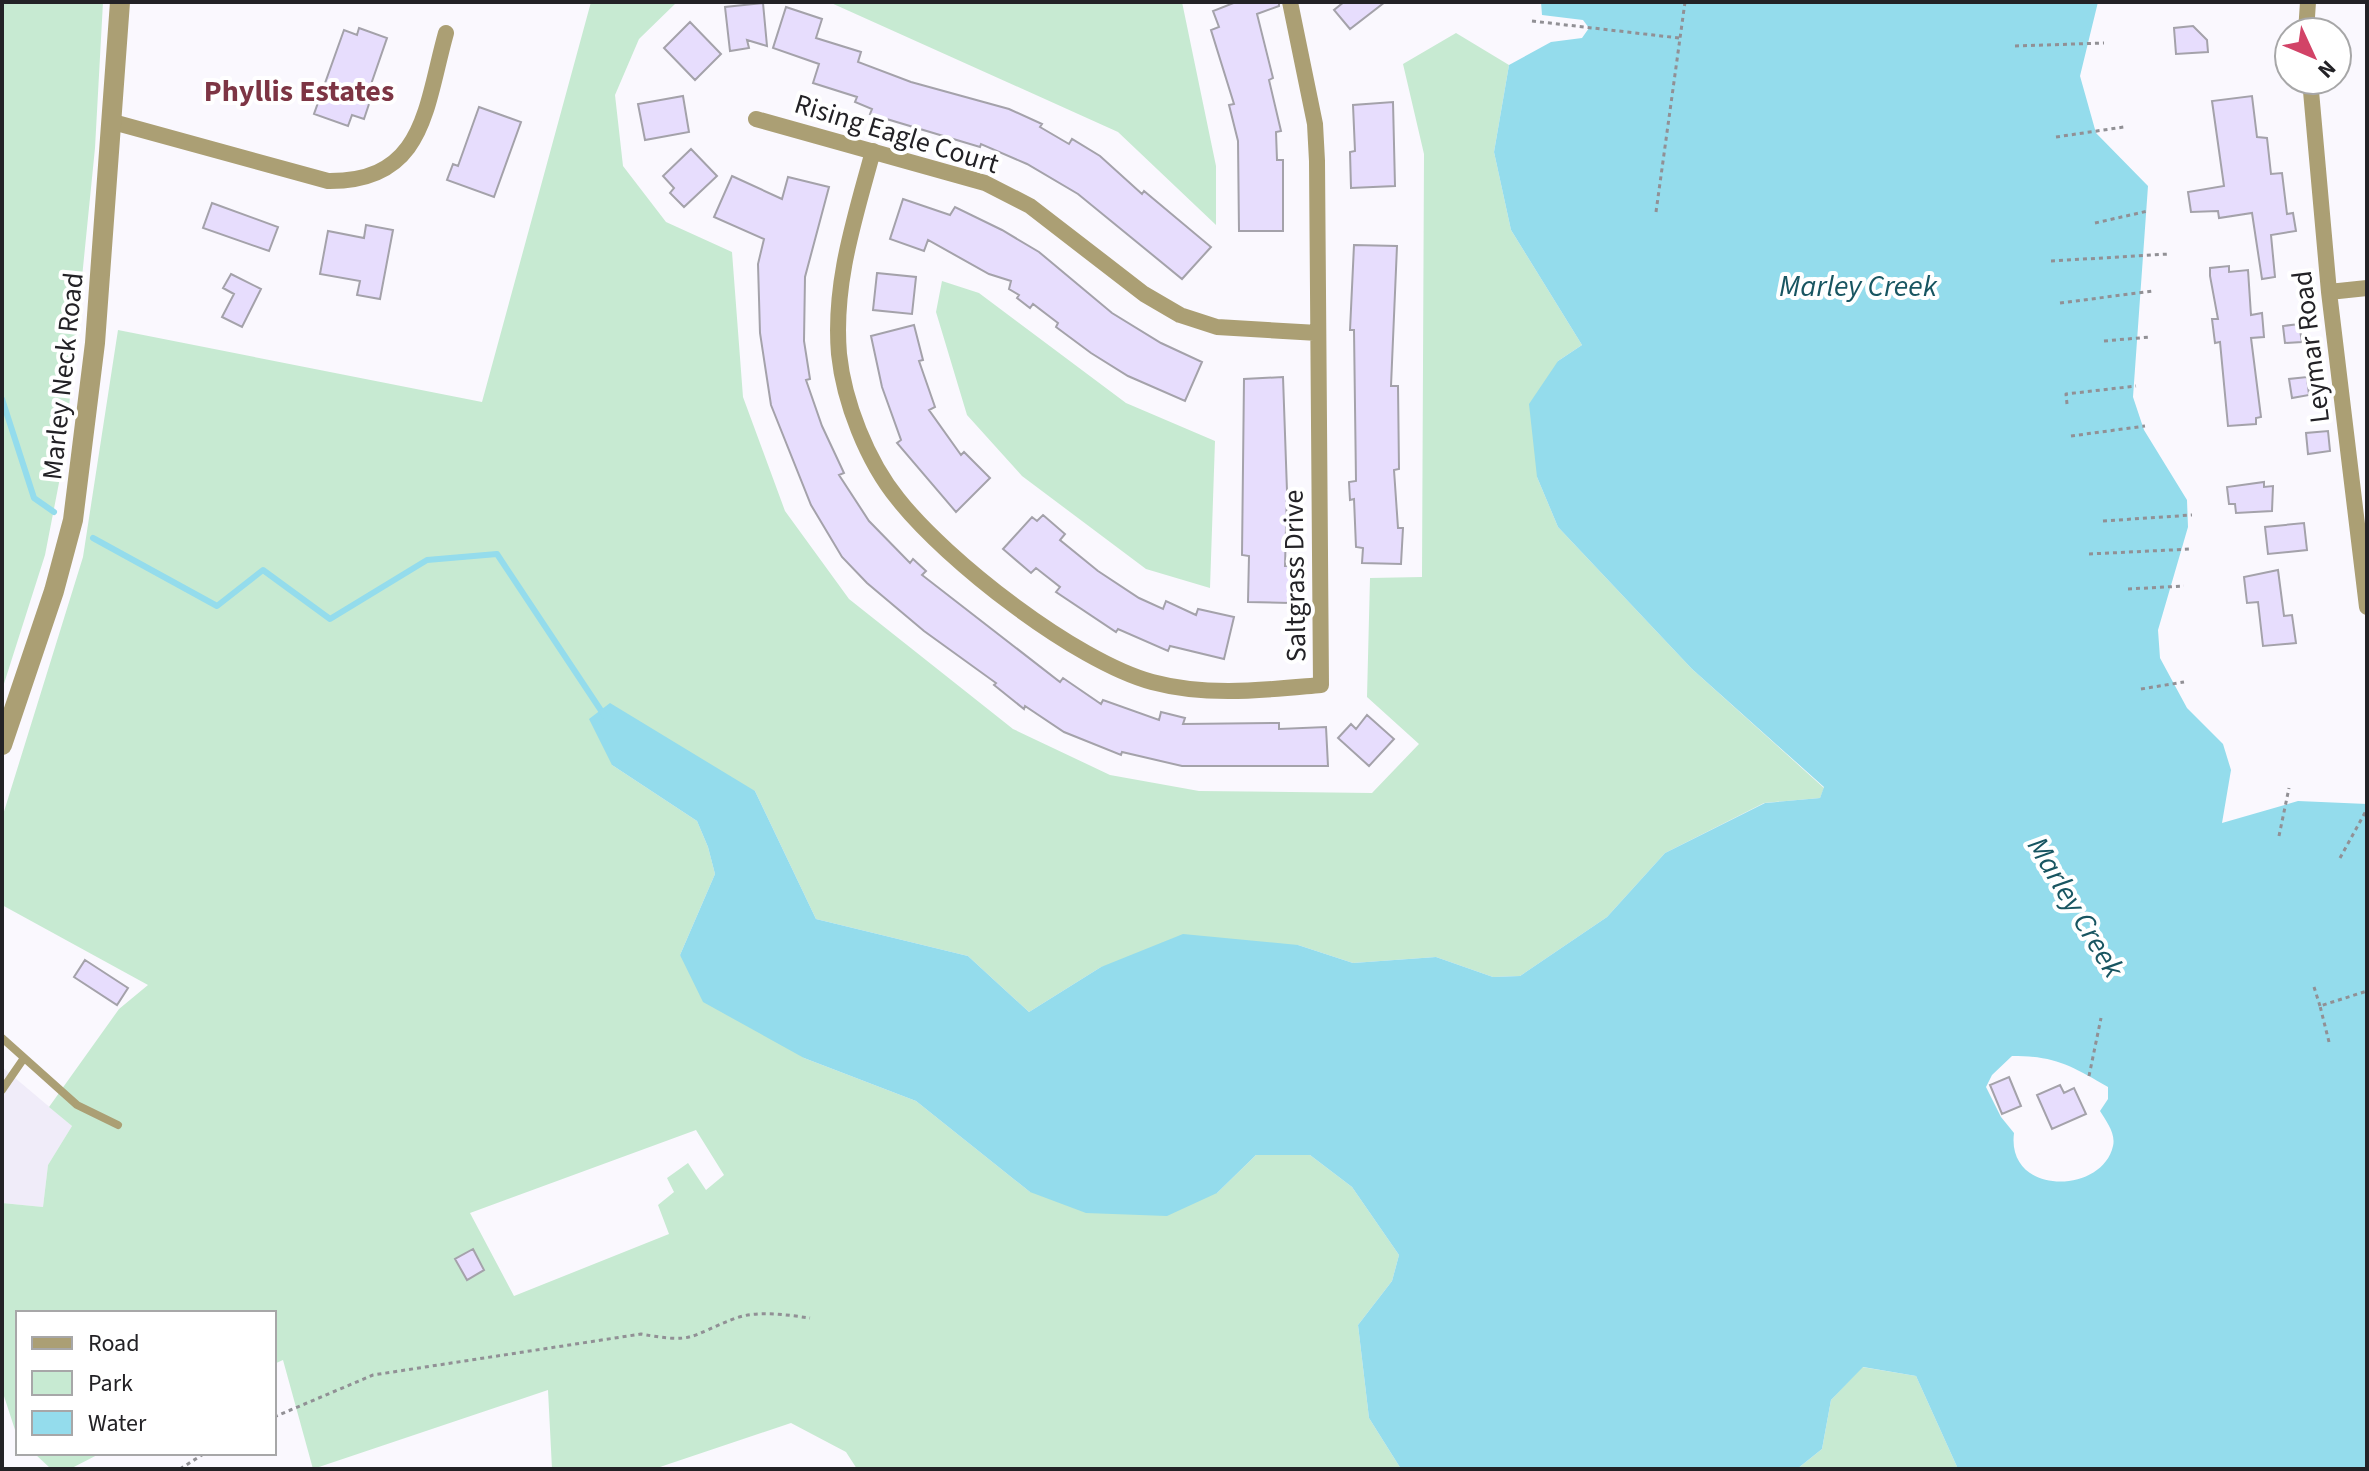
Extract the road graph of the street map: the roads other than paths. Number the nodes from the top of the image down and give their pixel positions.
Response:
1 (120, 2) edge
2 (1290, 2) edge
3 (446, 33) dead end
4 (2311, 96) edge
5 (756, 119) dead end
6 (113, 122) junction
7 (873, 151) junction
8 (2367, 288) edge
9 (2329, 292) junction
10 (1318, 333) junction
11 (2367, 607) edge
12 (2, 745) edge
13 (2, 1038) edge
14 (24, 1058) junction
15 (2, 1090) edge
16 (118, 1125) dead end

1 - 6 street, Marley Neck Road
2 - 10 street, Saltgrass Drive
3 - 6 street
4 - 9 street, Leymar Road
5 - 7 street, Rising Eagle Court
6 - 12 street, Marley Neck Road
7 - 10 street, Rising Eagle Court
7 - 10 street, Saltgrass Drive
8 - 9 street
9 - 11 street, Leymar Road
13 - 14 lane
14 - 15 lane
14 - 16 lane

